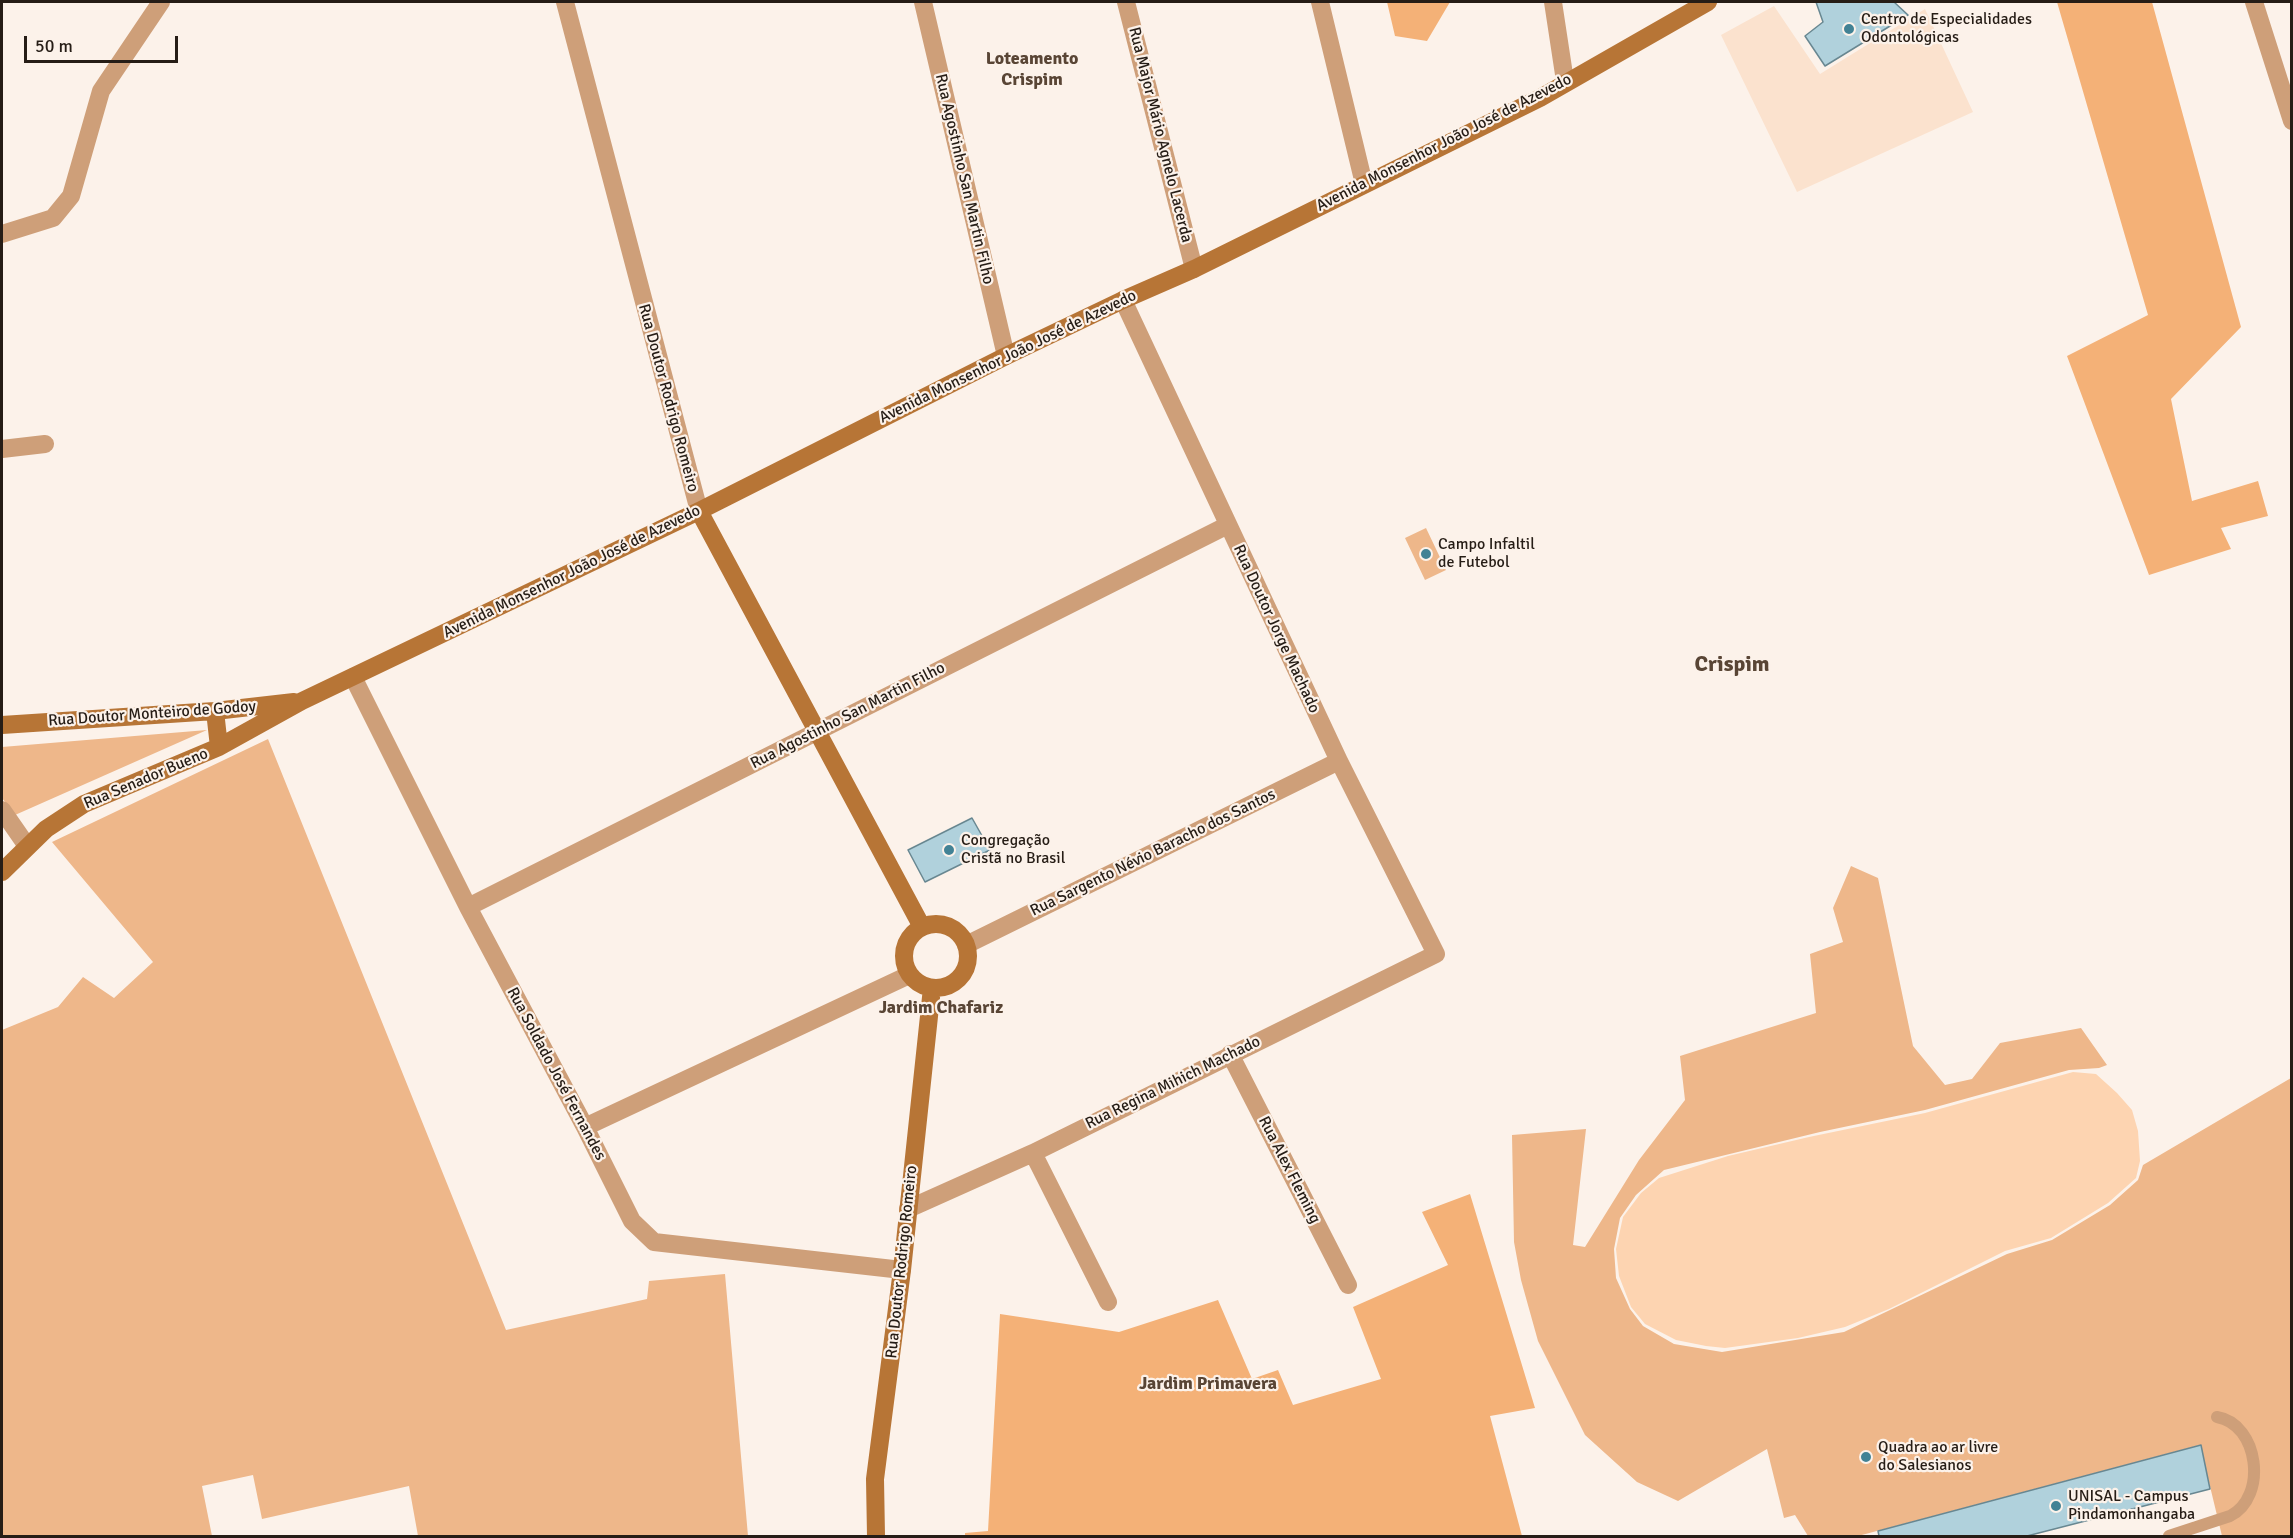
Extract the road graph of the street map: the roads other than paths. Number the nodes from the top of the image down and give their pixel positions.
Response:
1 (161, 2) edge
2 (565, 2) edge
3 (923, 2) edge
4 (1126, 2) edge
5 (1320, 2) edge
6 (1553, 2) edge
7 (1708, 2) edge
8 (2254, 2) edge
9 (1565, 81) junction
10 (2292, 121) edge
11 (1364, 184) junction
12 (2, 234) edge
13 (1194, 269) junction
14 (1123, 300) junction
15 (1006, 356) junction
16 (45, 444) dead end
17 (2, 449) edge
18 (699, 511) junction
19 (1228, 525) junction
20 (353, 678) junction
21 (302, 701) junction
22 (214, 711) junction
23 (2, 725) edge
24 (818, 732) junction
25 (219, 747) junction
26 (1339, 761) junction
27 (2, 810) edge
28 (27, 846) junction
29 (2, 872) edge
30 (468, 907) junction
31 (922, 927) junction
32 (966, 945) junction
33 (1436, 954) joint
34 (909, 975) junction
35 (932, 988) junction
36 (1230, 1054) junction
37 (585, 1127) junction
38 (1033, 1153) junction
39 (908, 1209) junction
40 (902, 1270) junction
41 (1348, 1285) dead end
42 (1108, 1302) dead end
43 (2217, 1417) dead end
44 (876, 1536) edge
45 (2169, 1536) edge

1 - 12 street
2 - 18 street, Rua Doutor Rodrigo Romeiro
3 - 15 street, Rua Agostinho San Martin Filho
4 - 13 street, Rua Major Mário Agnelo Lacerda
5 - 11 street
6 - 9 street
7 - 9 street, Avenida Monsenhor João José de Azevedo
8 - 10 street
9 - 11 street, Avenida Monsenhor João José de Azevedo
11 - 13 street, Avenida Monsenhor João José de Azevedo
13 - 14 street, Avenida Monsenhor João José de Azevedo
14 - 15 street, Avenida Monsenhor João José de Azevedo
14 - 19 street, Rua Doutor Jorge Machado
15 - 18 street, Avenida Monsenhor João José de Azevedo
16 - 17 street
18 - 20 street, Avenida Monsenhor João José de Azevedo
18 - 24 street, Rua Doutor Rodrigo Romeiro
19 - 24 street, Rua Agostinho San Martin Filho
19 - 26 street, Rua Doutor Jorge Machado
20 - 21 street, Avenida Monsenhor João José de Azevedo
20 - 30 street, Rua Soldado José Fernandes
21 - 22 street, Rua Doutor Monteiro de Godoy
21 - 25 street, Rua Senador Bueno
22 - 23 street, Rua Doutor Monteiro de Godoy
22 - 25 street
24 - 30 street, Rua Agostinho San Martin Filho
24 - 31 street, Rua Doutor Rodrigo Romeiro
25 - 28 street, Rua Senador Bueno
26 - 32 street, Rua Sargento Névio Baracho dos Santos
26 - 33 street, Rua Doutor Jorge Machado
27 - 28 street
28 - 29 street, Rua Senador Bueno
30 - 37 street, Rua Soldado José Fernandes
31 - 32 street
31 - 34 street
32 - 35 street
33 - 36 street, Rua Regina Mihich Machado
34 - 35 street
34 - 37 street
35 - 39 street, Rua Doutor Rodrigo Romeiro
36 - 38 street, Rua Regina Mihich Machado
36 - 41 street, Rua Alex Fleming
37 - 40 street, Rua Soldado José Fernandes
38 - 39 street, Rua Regina Mihich Machado
38 - 42 street
39 - 40 street, Rua Doutor Rodrigo Romeiro
40 - 44 street, Rua Doutor Rodrigo Romeiro
43 - 45 lane

